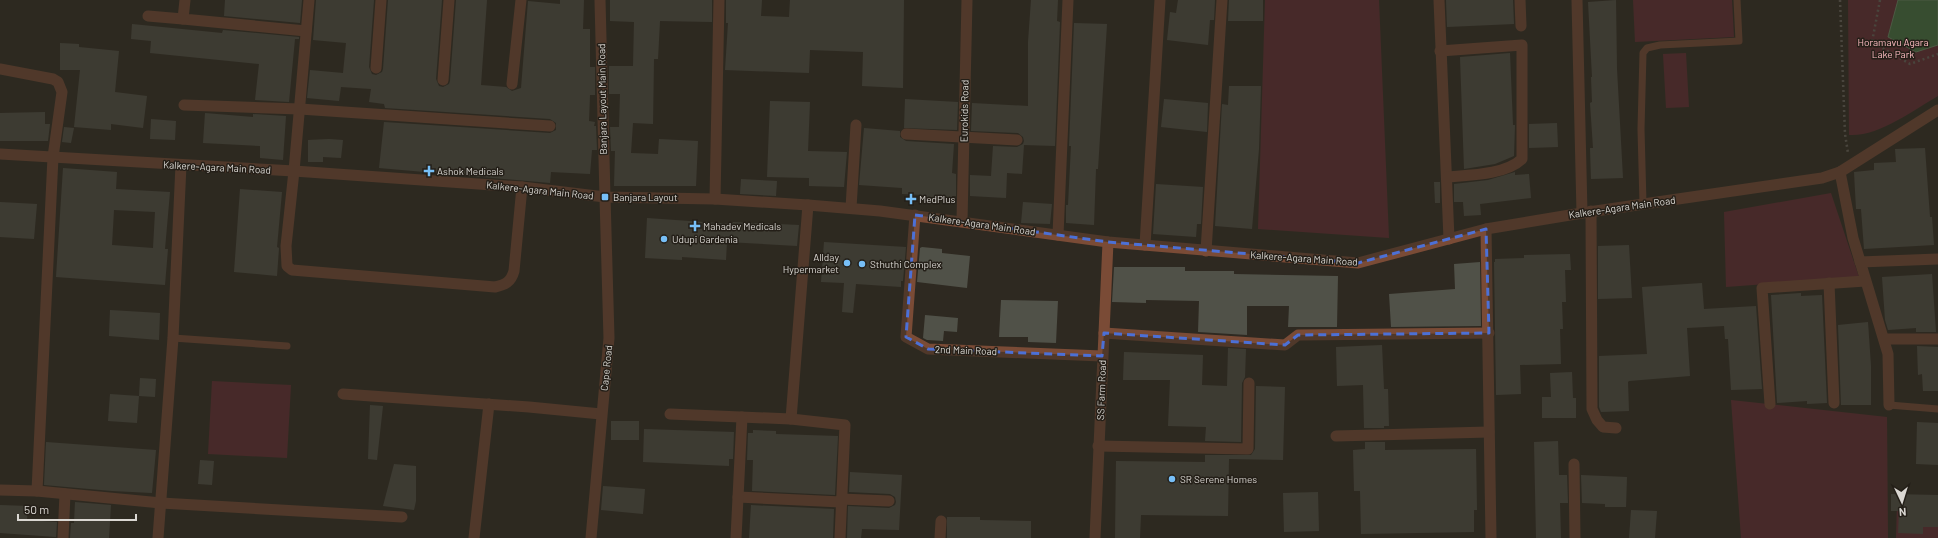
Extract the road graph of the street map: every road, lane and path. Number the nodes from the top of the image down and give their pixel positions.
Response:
1 (185, 0) edge
2 (309, 0) edge
3 (381, 0) edge
4 (449, 0) edge
5 (521, 0) edge
6 (600, 0) edge
7 (719, 0) edge
8 (967, 0) edge
9 (1068, 0) edge
10 (1160, 0) edge
11 (1222, 0) edge
12 (1439, 0) edge
13 (1520, 0) edge
14 (1577, 0) edge
15 (1737, 0) edge
16 (1840, 0) edge
17 (1880, 0) edge
18 (148, 16) dead end
19 (183, 19) junction
20 (1521, 26) dead end
21 (306, 31) junction
22 (1440, 52) junction
23 (1938, 54) edge
24 (376, 68) dead end
25 (0, 70) edge
26 (443, 80) dead end
27 (512, 84) dead end
28 (184, 105) dead end
29 (300, 109) junction
30 (1938, 110) edge
31 (856, 125) dead end
32 (550, 126) dead end
33 (906, 134) dead end
34 (964, 137) junction
35 (1017, 140) dead end
36 (0, 154) edge
37 (53, 157) junction
38 (181, 165) junction
39 (1845, 169) junction
40 (294, 171) junction
41 (1447, 177) junction
42 (522, 187) junction
43 (605, 197) junction
44 (715, 199) junction
45 (1643, 204) junction
46 (808, 205) junction
47 (851, 208) junction
48 (1587, 212) junction
49 (915, 215) junction
50 (962, 221) junction
51 (1486, 229) junction
52 (1058, 235) junction
53 (1450, 238) junction
54 (1108, 242) junction
55 (1145, 245) junction
56 (1206, 251) junction
57 (1938, 259) edge
58 (1860, 262) junction
59 (1865, 281) junction
60 (1829, 284) junction
61 (1104, 333) junction
62 (1489, 333) junction
63 (172, 338) junction
64 (1884, 339) junction
65 (1938, 339) edge
66 (287, 346) dead end
67 (1102, 356) junction
68 (1249, 383) dead end
69 (343, 394) dead end
70 (1834, 403) dead end
71 (490, 404) junction
72 (1770, 404) dead end
73 (1889, 405) joint
74 (1938, 409) edge
75 (601, 414) junction
76 (670, 414) dead end
77 (742, 417) junction
78 (791, 419) junction
79 (1616, 428) dead end
80 (1489, 432) junction
81 (1336, 436) dead end
82 (1098, 446) junction
83 (1574, 464) dead end
84 (0, 490) edge
85 (37, 491) junction
86 (65, 494) junction
87 (738, 497) junction
88 (841, 501) junction
89 (889, 501) dead end
90 (161, 503) junction
91 (402, 517) dead end
92 (941, 522) dead end
93 (63, 538) edge
94 (158, 538) edge
95 (474, 538) edge
96 (591, 538) edge
97 (736, 538) edge
98 (840, 538) edge
99 (940, 538) edge
100 (1095, 538) edge
101 (1491, 538) edge
102 (1575, 538) edge

1 - 19 street
2 - 21 street
3 - 24 street
4 - 26 street
5 - 27 street
6 - 43 street, Banjara Layout Main Road
7 - 44 street
8 - 34 street, Eurokids Road
9 - 52 street
10 - 55 street
11 - 56 street
12 - 22 street
13 - 20 street
14 - 48 street
15 - 45 lane
16 - 39 path
17 - 23 path
18 - 19 street
19 - 21 street
21 - 29 street
22 - 41 street
22 - 41 street
25 - 37 street
28 - 29 street
29 - 32 street
29 - 40 street
30 - 39 street, Kalkere-Agara Main Road
31 - 47 street
33 - 34 street
34 - 35 street
34 - 50 street, Eurokids Road
36 - 37 street, Kalkere-Agara Main Road
37 - 38 street, Kalkere-Agara Main Road
37 - 85 street
38 - 40 street, Kalkere-Agara Main Road
38 - 63 street
39 - 45 street, Kalkere-Agara Main Road
39 - 58 street
40 - 42 street, Kalkere-Agara Main Road
40 - 42 street
41 - 53 street
42 - 43 street, Kalkere-Agara Main Road
43 - 44 street, Kalkere-Agara Main Road
43 - 75 street, Cape Road
44 - 46 street, Kalkere-Agara Main Road
45 - 48 street, Kalkere-Agara Main Road
46 - 47 street, Kalkere-Agara Main Road
46 - 78 street
47 - 49 street, Kalkere-Agara Main Road
48 - 51 street, Kalkere-Agara Main Road
48 - 79 street
49 - 50 street, Kalkere-Agara Main Road
49 - 67 street, 2nd Main Road
50 - 52 street, Kalkere-Agara Main Road
51 - 53 street, Kalkere-Agara Main Road
51 - 62 street
52 - 54 street, Kalkere-Agara Main Road
53 - 56 street, Kalkere-Agara Main Road
54 - 55 street, Kalkere-Agara Main Road
54 - 61 street, SS Farm Road
55 - 56 street, Kalkere-Agara Main Road
57 - 58 street
58 - 59 street
59 - 60 street
59 - 64 street
60 - 70 street
60 - 72 street
61 - 62 street
61 - 67 street, SS Farm Road
62 - 80 street
63 - 66 lane
63 - 90 street
64 - 65 street
64 - 73 street
67 - 82 street, SS Farm Road
68 - 82 street
69 - 71 street
71 - 75 street
71 - 95 street
73 - 74 lane
75 - 96 street, Cape Road
76 - 77 street
77 - 78 street
77 - 87 street
78 - 88 street
80 - 81 street
80 - 101 street
82 - 100 street, SS Farm Road
83 - 102 street
84 - 85 street
85 - 86 street
86 - 90 street
86 - 93 street
87 - 88 street
87 - 97 street
88 - 89 street
88 - 98 street
90 - 91 street
90 - 94 street
92 - 99 street

